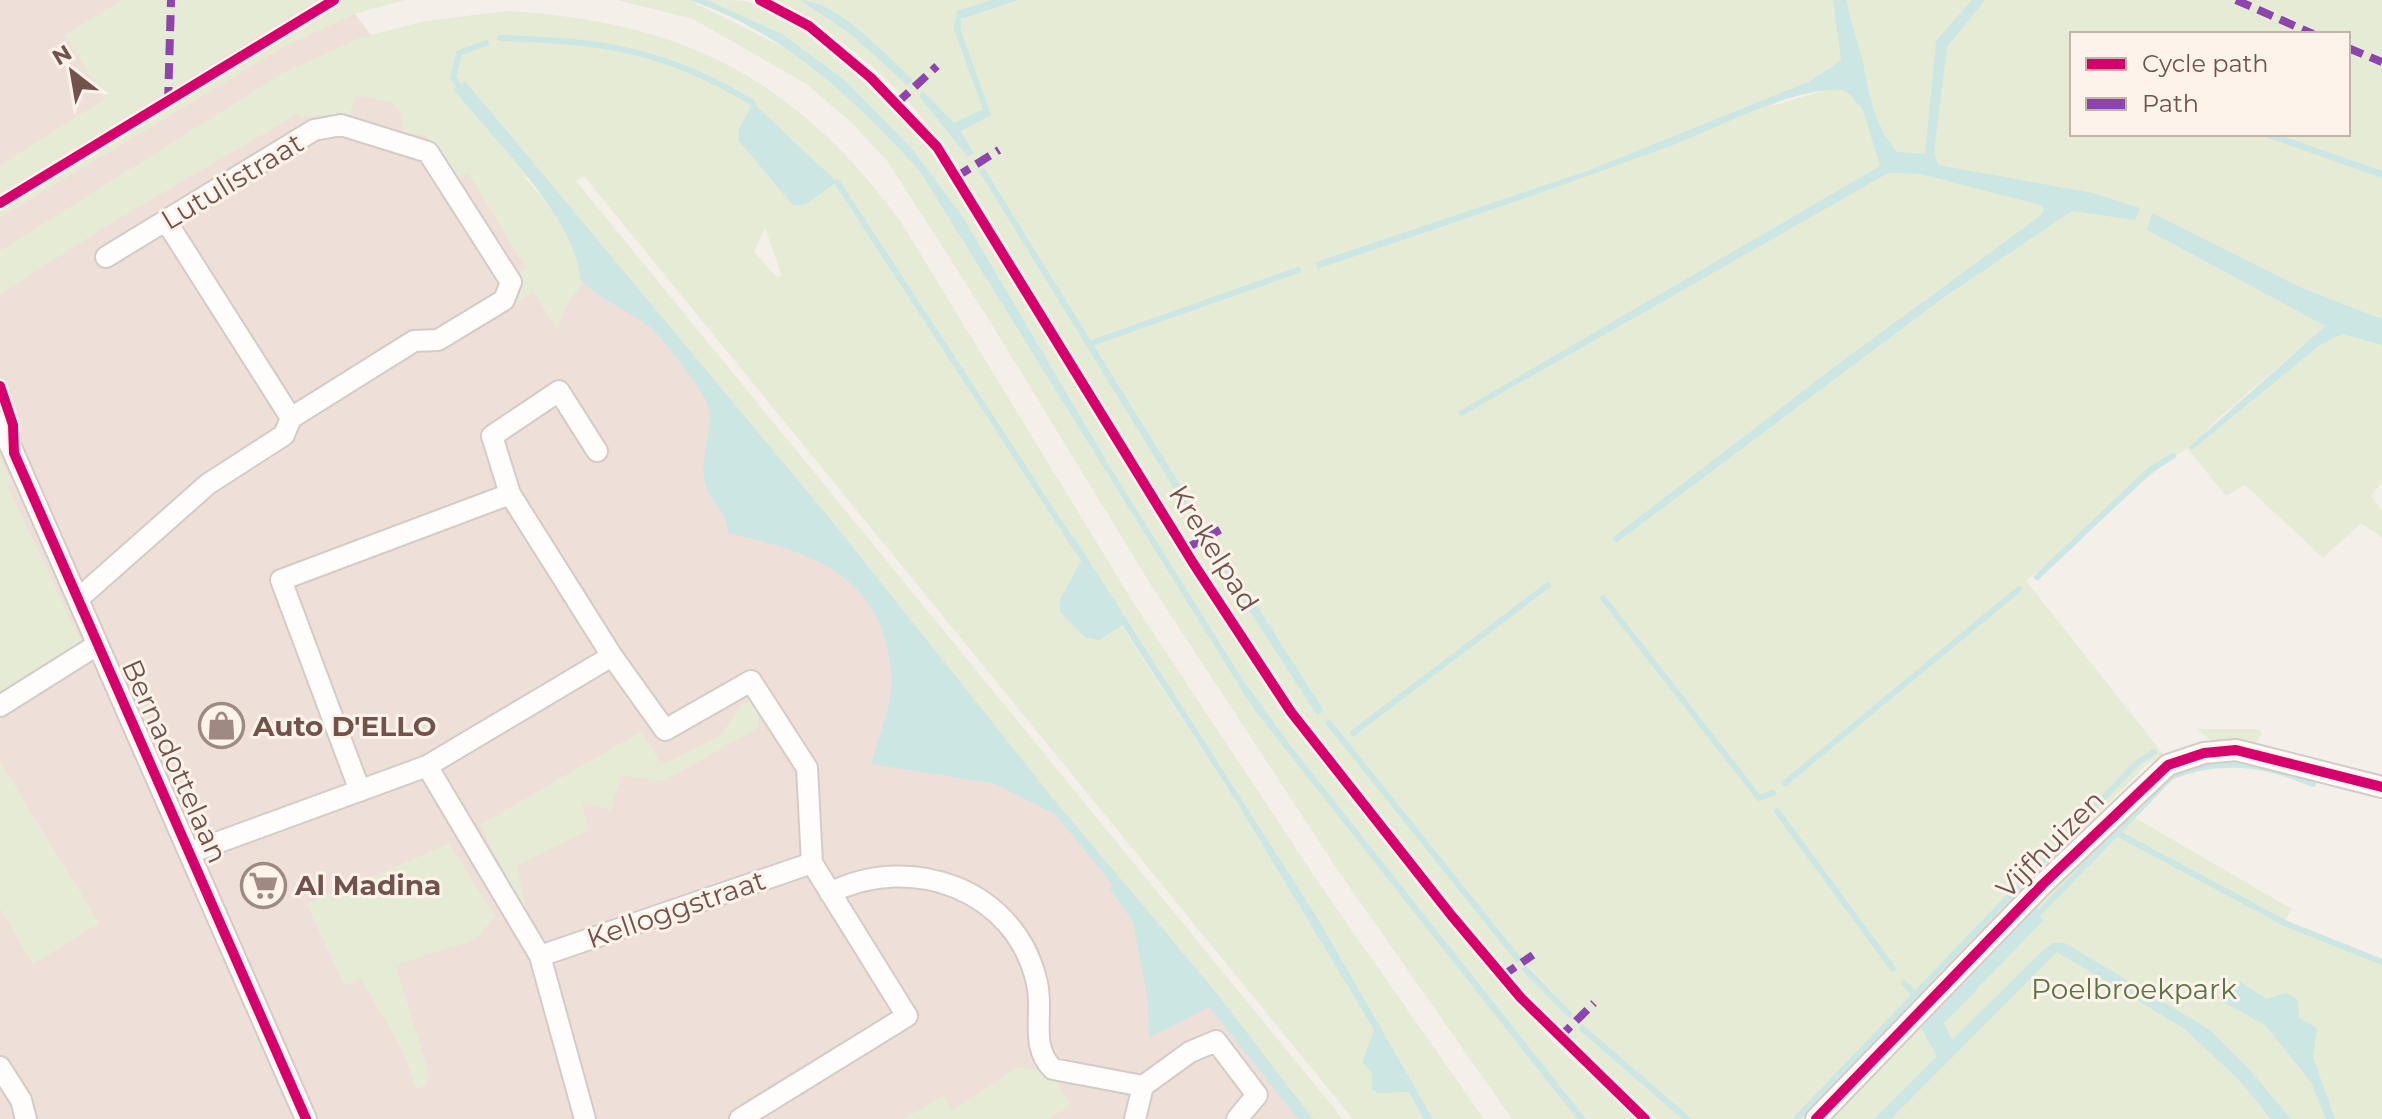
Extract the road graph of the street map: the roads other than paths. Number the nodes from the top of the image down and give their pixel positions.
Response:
1 (166, 221) junction
2 (106, 257) dead end
3 (291, 418) junction
4 (0, 422) edge
5 (597, 451) dead end
6 (510, 494) junction
7 (78, 599) junction
8 (97, 645) junction
9 (612, 656) junction
10 (0, 706) edge
11 (427, 766) junction
12 (2382, 787) edge
13 (360, 791) junction
14 (189, 853) junction
15 (812, 863) junction
16 (830, 893) junction
17 (540, 956) junction
18 (0, 1067) edge
19 (1143, 1086) junction
20 (26, 1119) edge
21 (306, 1119) edge
22 (585, 1119) edge
23 (740, 1119) edge
24 (1135, 1119) edge
25 (1237, 1119) edge
26 (1816, 1119) edge

1 - 2 street, Lutulistraat
1 - 3 street
1 - 3 street, Lutulistraat
3 - 7 street
4 - 7 street, Bernadottelaan
5 - 6 street
6 - 9 street
6 - 13 street
7 - 8 street, Bernadottelaan
8 - 10 street
8 - 14 street, Bernadottelaan
9 - 11 street
9 - 15 street
11 - 13 street
11 - 17 street
12 - 26 street, Vijfhuizen
13 - 14 street
14 - 21 street, Bernadottelaan
15 - 16 street
15 - 17 street, Kelloggstraat
16 - 19 street
16 - 23 street
17 - 22 street
18 - 20 street
19 - 24 street
19 - 25 street

